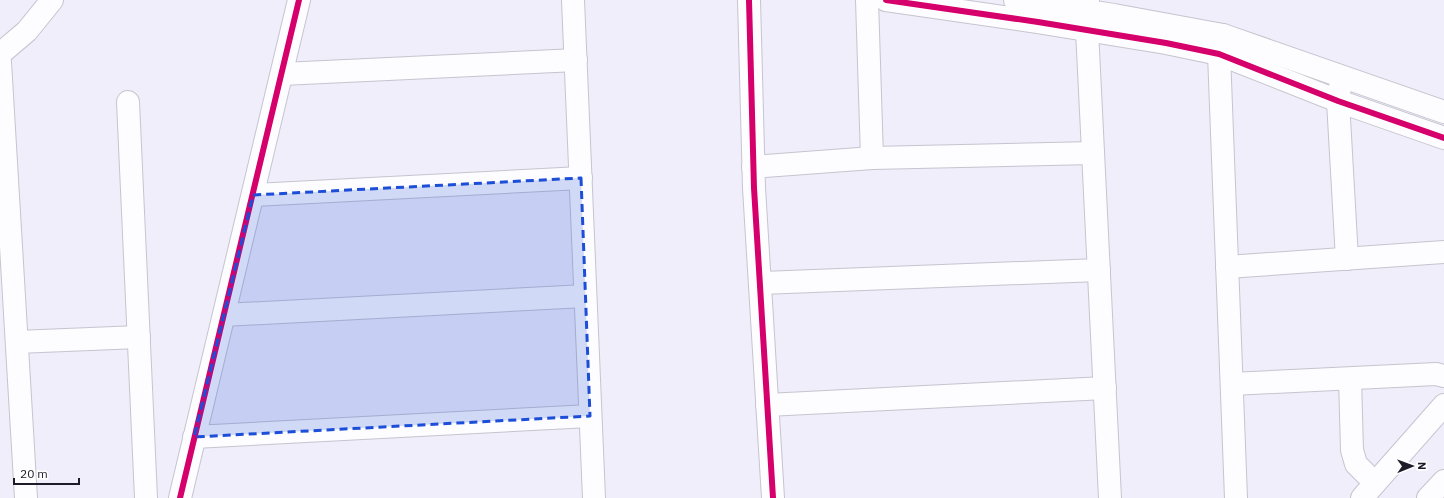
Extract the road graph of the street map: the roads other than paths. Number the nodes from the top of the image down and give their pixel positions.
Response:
1 (52, 0) edge
2 (300, 0) edge
3 (573, 0) edge
4 (749, 0) edge
5 (867, 0) edge
6 (886, 0) edge
7 (1015, 0) edge
8 (1088, 14) edge
9 (1221, 44) junction
10 (0, 54) edge
11 (576, 60) junction
12 (0, 62) edge
13 (282, 74) junction
14 (1341, 76) junction
15 (1338, 101) junction
16 (128, 102) dead end
17 (1444, 112) edge
18 (1444, 138) edge
19 (1093, 153) junction
20 (872, 158) junction
21 (753, 167) junction
22 (4, 176) edge
23 (581, 178) junction
24 (253, 195) junction
25 (1444, 252) edge
26 (1347, 259) junction
27 (1227, 267) junction
28 (1099, 270) junction
29 (760, 283) junction
30 (585, 296) junction
31 (224, 314) junction
32 (139, 338) junction
33 (17, 342) junction
34 (1444, 376) edge
35 (1350, 379) junction
36 (1232, 384) junction
37 (1105, 388) junction
38 (767, 405) junction
39 (1444, 405) edge
40 (590, 416) junction
41 (194, 438) junction
42 (1444, 481) edge
43 (1369, 491) edge
44 (26, 498) edge
45 (146, 498) edge
46 (180, 498) edge
47 (594, 498) edge
48 (773, 498) edge
49 (1110, 498) edge
50 (1236, 498) edge
51 (1428, 498) edge

1 - 10 street
2 - 13 street
3 - 11 street
4 - 21 street
5 - 20 street
6 - 8 street
7 - 8 street
8 - 9 street
8 - 19 street
9 - 14 street
9 - 15 street
9 - 27 street
11 - 13 street
11 - 23 street
12 - 22 street
13 - 24 street
14 - 15 street
14 - 17 street
15 - 18 street
15 - 26 street
16 - 32 street
19 - 20 street
19 - 28 street
20 - 21 street
21 - 29 street
22 - 33 street
23 - 24 street
23 - 30 street
24 - 31 street
25 - 26 street
26 - 27 street
27 - 36 street
28 - 29 street
28 - 37 street
29 - 38 street
30 - 31 street
30 - 40 street
31 - 41 street
32 - 33 street
32 - 45 street
33 - 44 street
34 - 35 street
35 - 36 street
35 - 43 street
36 - 50 street
37 - 38 street
37 - 49 street
38 - 48 street
39 - 43 street
40 - 41 street
40 - 47 street
41 - 46 street
42 - 51 street

